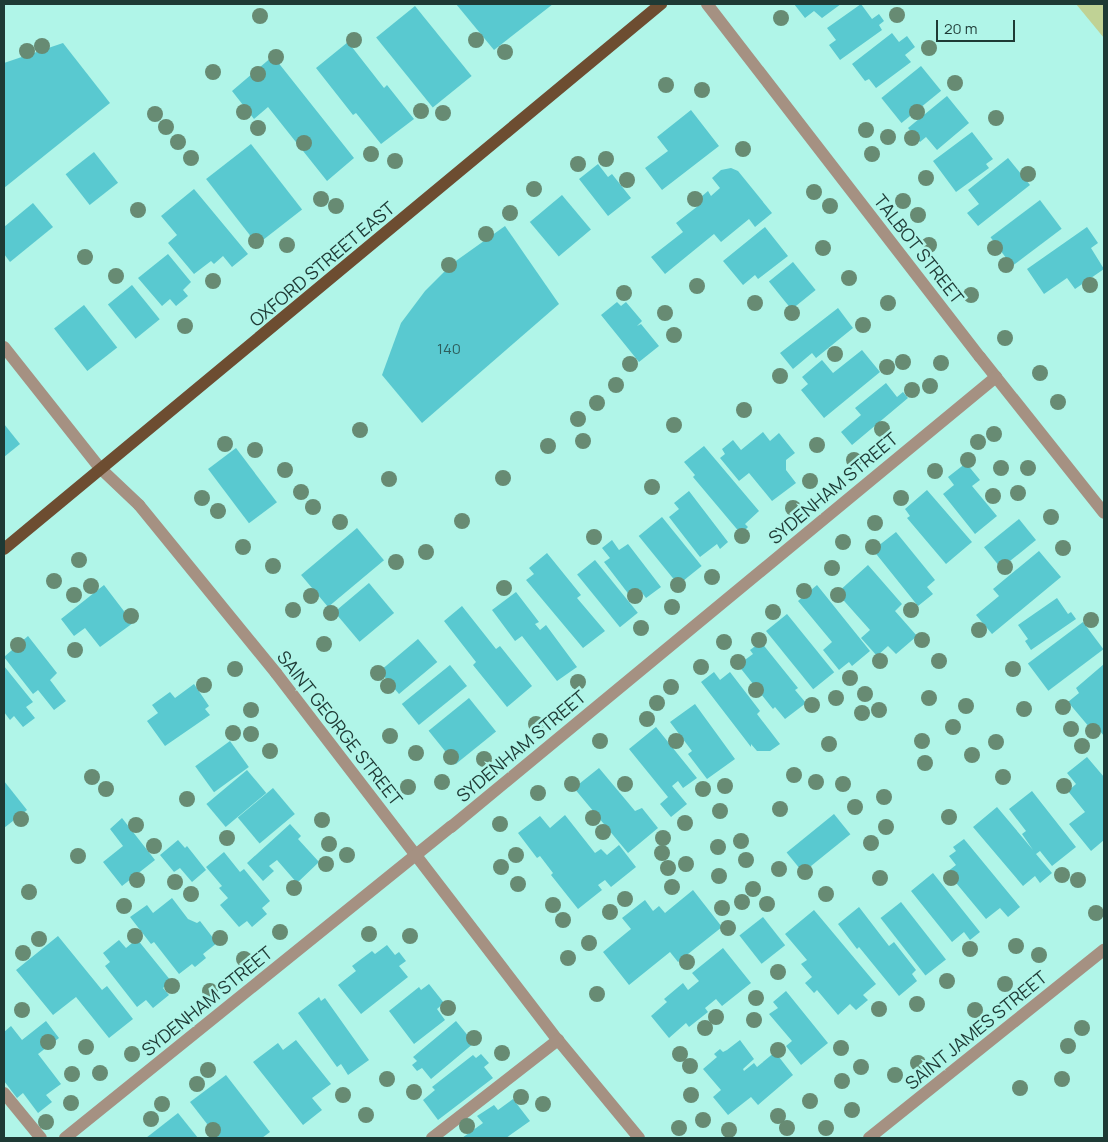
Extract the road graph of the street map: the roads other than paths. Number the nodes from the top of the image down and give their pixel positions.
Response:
1 (661, 4) edge
2 (708, 4) edge
3 (4, 347) edge
4 (996, 377) junction
5 (100, 468) junction
6 (1104, 513) edge
7 (4, 549) edge
8 (417, 855) junction
9 (1104, 950) edge
10 (558, 1040) junction
11 (4, 1093) edge
12 (41, 1138) edge
13 (65, 1138) edge
14 (432, 1138) edge
15 (639, 1138) edge
16 (869, 1138) edge

1 - 5 main road, OXFORD STREET EAST
2 - 4 street, TALBOT STREET
3 - 5 street, SAINT GEORGE STREET
4 - 6 street, TALBOT STREET
4 - 8 street, SYDENHAM STREET
5 - 7 main road, OXFORD STREET EAST
5 - 8 street, SAINT GEORGE STREET
8 - 10 street, SAINT GEORGE STREET
8 - 13 street, SYDENHAM STREET
9 - 16 street, SAINT JAMES STREET
10 - 14 street
10 - 15 street, SAINT GEORGE STREET
11 - 12 street

